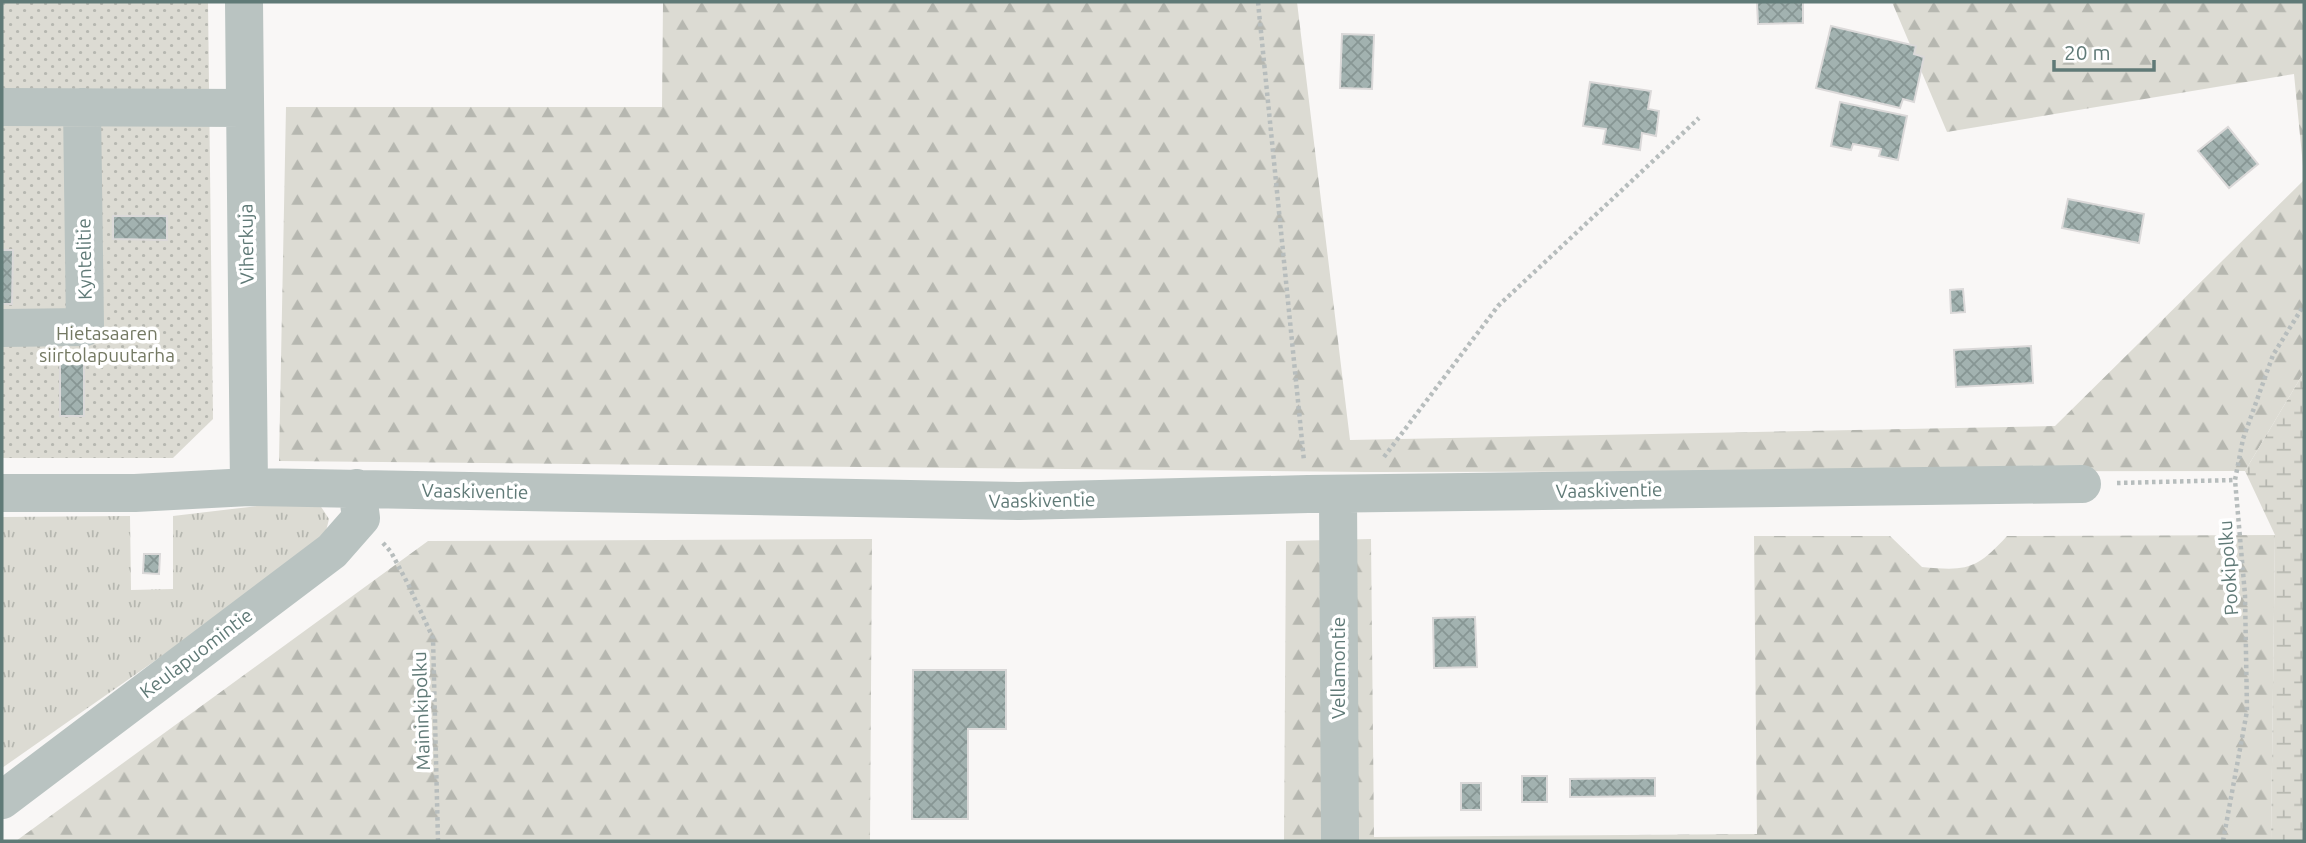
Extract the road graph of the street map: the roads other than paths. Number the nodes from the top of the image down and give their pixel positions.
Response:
1 (244, 2) edge
2 (2, 107) edge
3 (82, 107) junction
4 (245, 108) junction
5 (2, 328) edge
6 (2082, 484) road end
7 (249, 487) junction
8 (2, 493) edge
9 (1334, 494) junction
10 (359, 503) junction
11 (2, 800) edge
12 (1340, 841) edge

1 - 4 street, Viherkuja
2 - 3 street
3 - 4 street
3 - 5 street, Kyntelitie
4 - 7 street, Viherkuja
6 - 9 street, Vaaskiventie
7 - 8 street, Vaaskiventie
7 - 10 street, Vaaskiventie
9 - 10 street, Vaaskiventie
9 - 12 street, Vellamontie
10 - 11 street, Keulapuomintie

